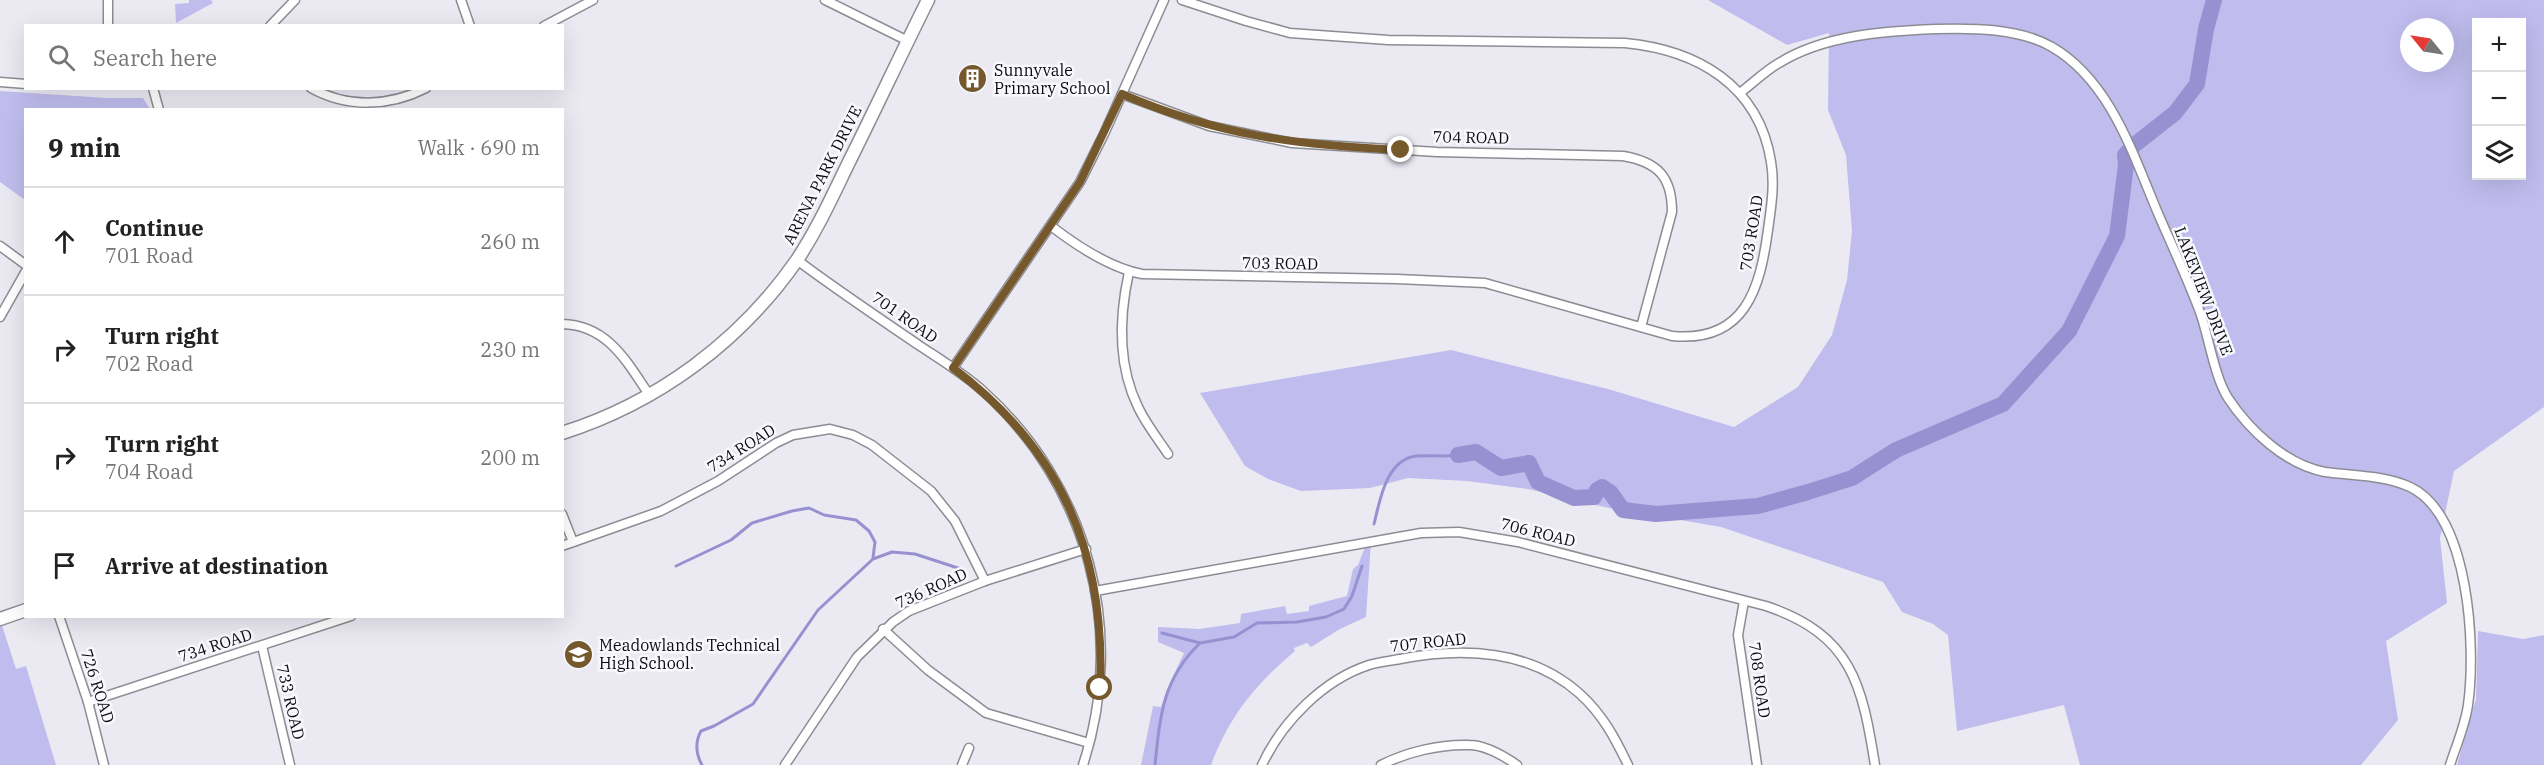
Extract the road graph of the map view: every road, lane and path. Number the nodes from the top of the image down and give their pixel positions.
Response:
1 (108, 0) edge
2 (295, 0) edge
3 (461, 0) edge
4 (593, 0) edge
5 (825, 0) edge
6 (928, 0) edge
7 (1164, 0) edge
8 (1182, 0) edge
9 (108, 24) edge
10 (272, 24) edge
11 (469, 24) edge
12 (548, 24) edge
13 (908, 41) junction
14 (0, 82) edge
15 (24, 84) edge
16 (154, 90) edge
17 (314, 90) edge
18 (421, 90) edge
19 (1740, 93) junction
20 (1122, 94) junction
21 (158, 108) edge
22 (1051, 226) junction
23 (0, 246) edge
24 (797, 260) junction
25 (24, 264) edge
26 (1128, 272) junction
27 (24, 275) edge
28 (0, 317) edge
29 (564, 324) edge
30 (1641, 327) junction
31 (953, 368) junction
32 (650, 396) junction
33 (564, 432) edge
34 (1168, 454) dead end
35 (564, 519) edge
36 (573, 542) junction
37 (564, 545) edge
38 (1086, 549) junction
39 (985, 581) junction
40 (1095, 591) junction
41 (1744, 601) junction
42 (24, 611) edge
43 (60, 618) edge
44 (345, 618) edge
45 (0, 619) edge
46 (883, 629) junction
47 (262, 646) junction
48 (88, 702) junction
49 (1089, 742) junction
50 (969, 748) dead end
51 (104, 765) edge
52 (290, 765) edge
53 (785, 765) edge
54 (962, 765) edge
55 (1083, 765) edge
56 (1262, 765) edge
57 (1381, 765) edge
58 (1517, 765) edge
59 (1628, 765) edge
60 (1757, 765) edge
61 (1875, 765) edge
62 (2450, 765) edge

1 - 9 street
2 - 10 street
3 - 11 street
4 - 12 street
5 - 13 street
6 - 13 street, ARENA PARK DRIVE
7 - 20 street
8 - 19 street, 703 ROAD
13 - 24 street, ARENA PARK DRIVE
14 - 15 street
16 - 21 street
17 - 18 street
19 - 30 street, 703 ROAD
19 - 62 street, LAKEVIEW DRIVE
20 - 22 street
20 - 30 street, 704 ROAD
22 - 26 street, 703 ROAD
22 - 31 street
23 - 25 street
24 - 31 street, 701 ROAD
24 - 32 street, ARENA PARK DRIVE
26 - 30 street, 703 ROAD
26 - 34 street
27 - 28 street
29 - 32 street
31 - 38 street, 701 ROAD
32 - 33 street, ARENA PARK DRIVE
35 - 36 street
36 - 37 street, 734 ROAD
36 - 39 street, 734 ROAD
38 - 39 street, 736 ROAD
38 - 40 street, 701 ROAD
39 - 46 street, 736 ROAD
40 - 41 street, 706 ROAD
40 - 49 street, 701 ROAD
41 - 60 street, 708 ROAD
41 - 61 street, 706 ROAD
42 - 45 street
43 - 48 street, 726 ROAD
44 - 47 street, 734 ROAD
46 - 49 street
46 - 53 street, 736 ROAD
47 - 48 street, 734 ROAD
47 - 52 street, 733 ROAD
48 - 51 street, 726 ROAD
49 - 55 street, 701 ROAD
50 - 54 street
56 - 59 street, 707 ROAD
57 - 58 street

